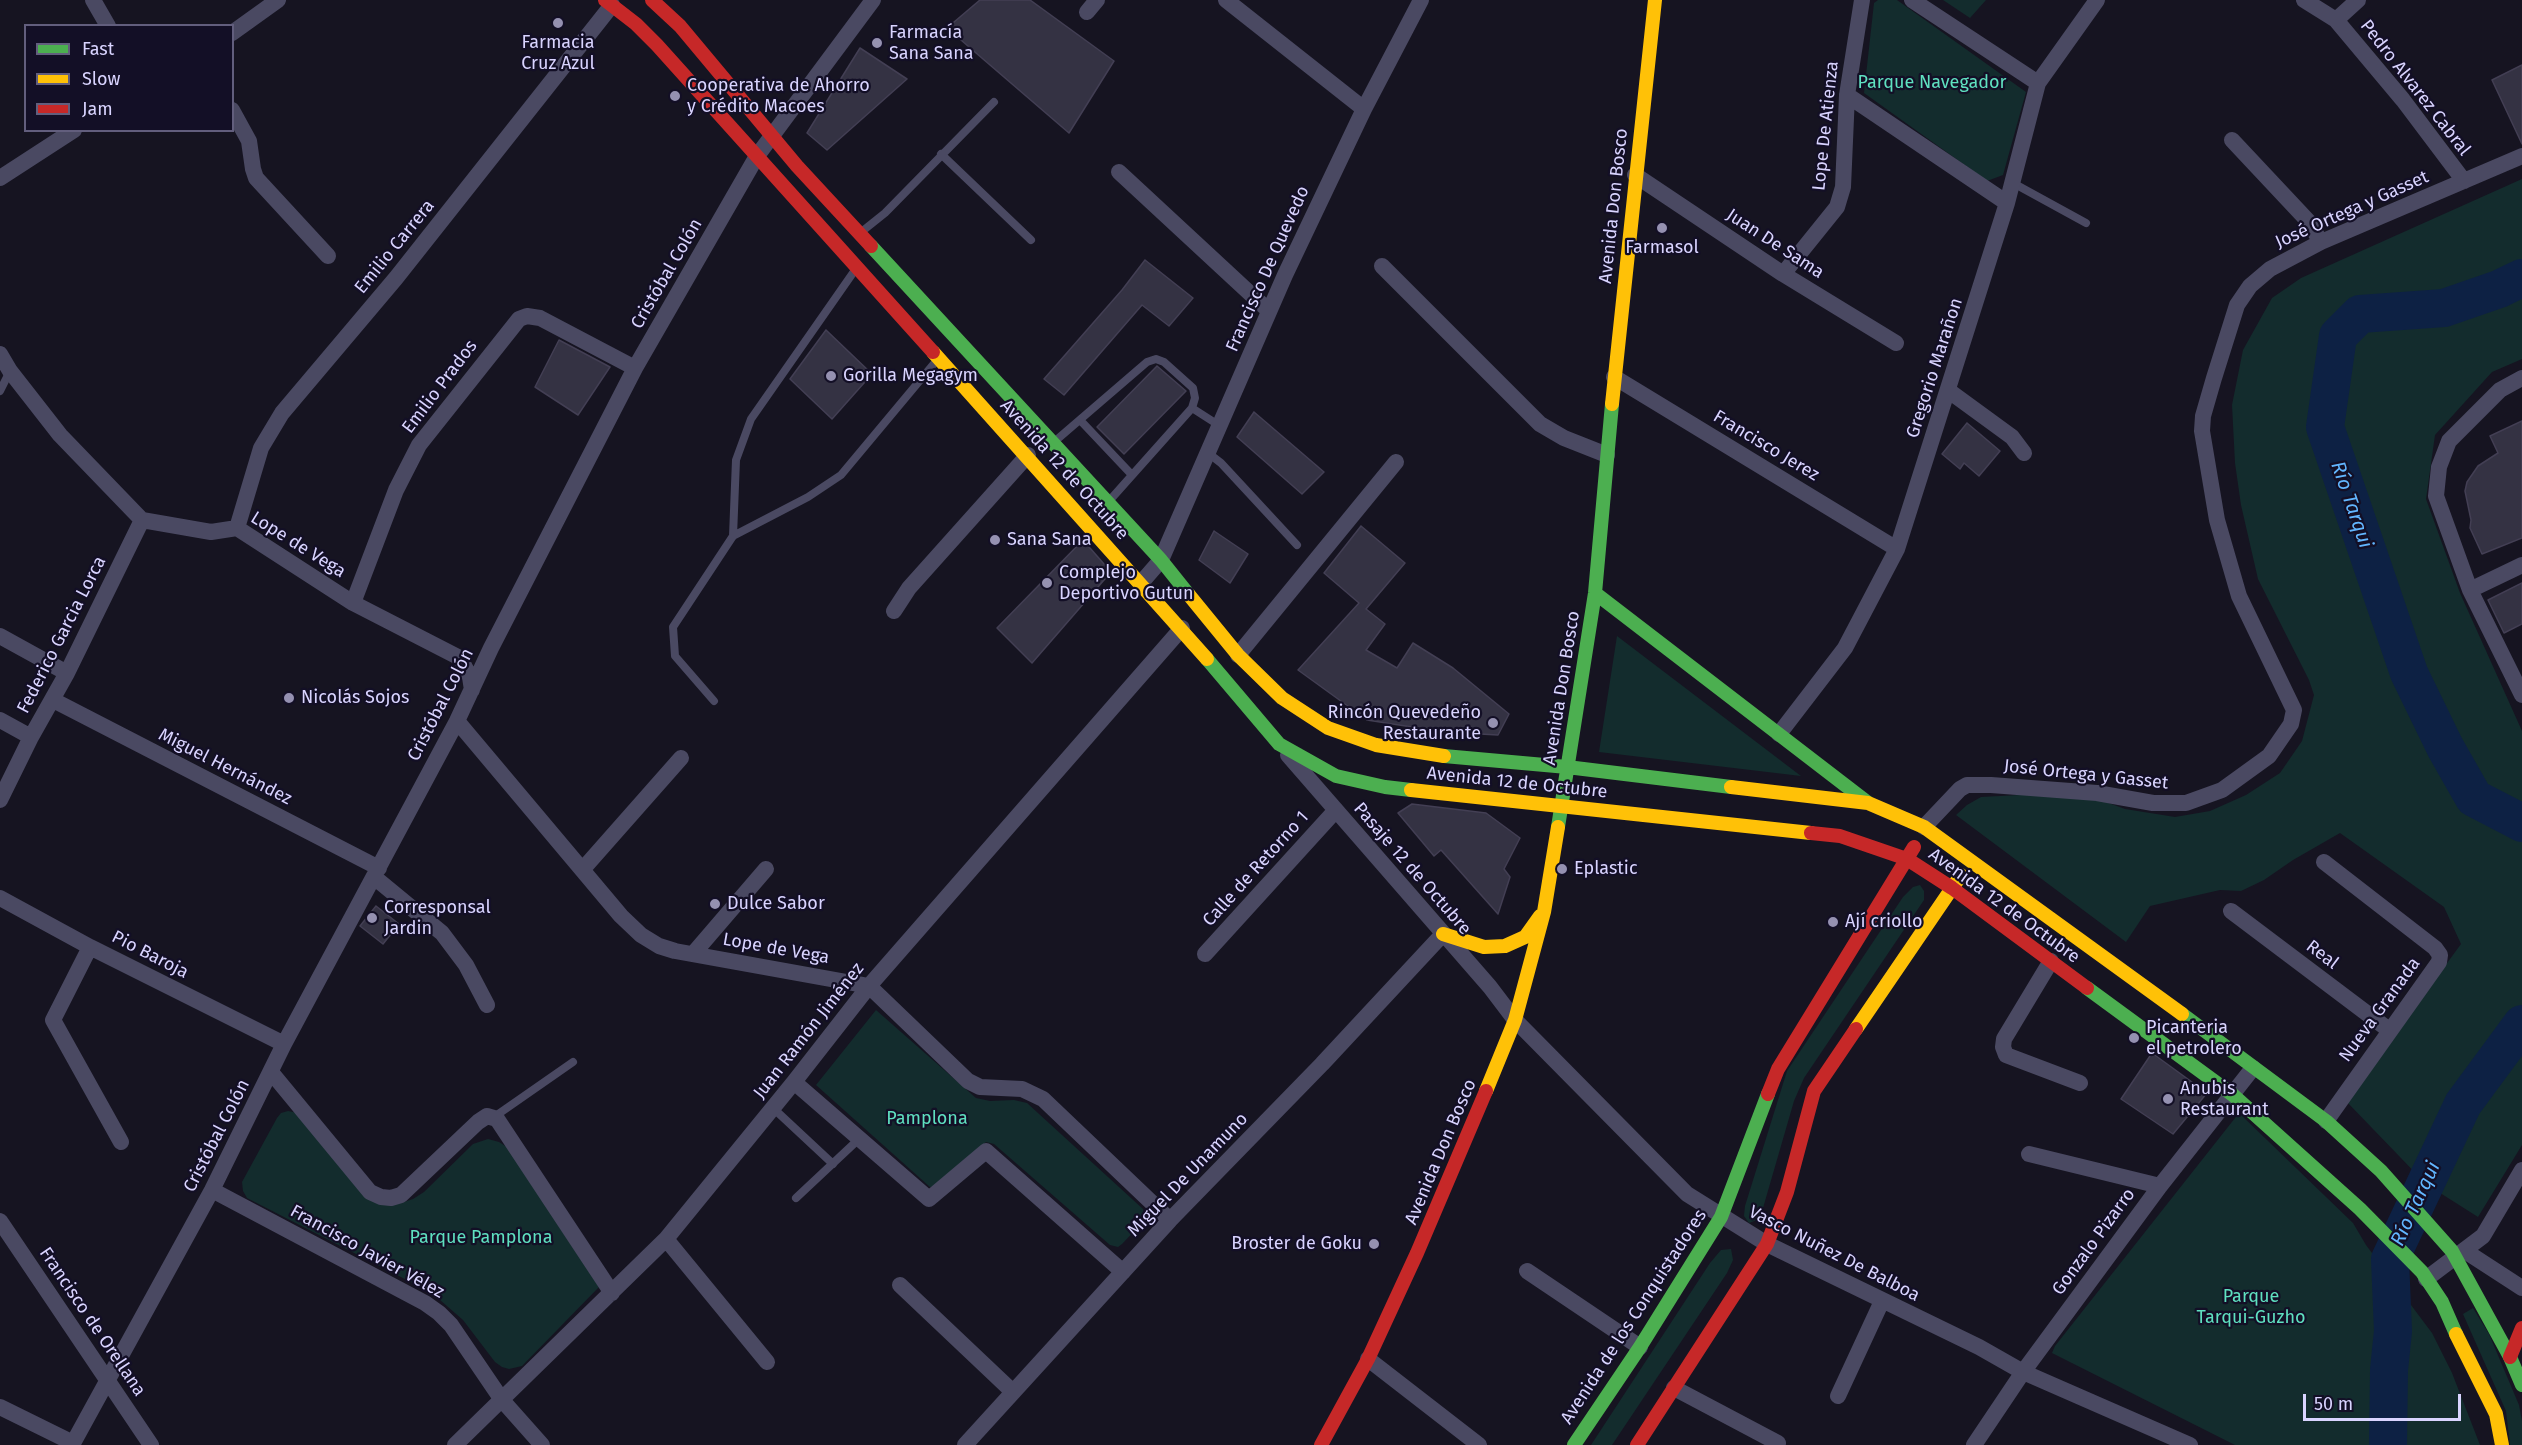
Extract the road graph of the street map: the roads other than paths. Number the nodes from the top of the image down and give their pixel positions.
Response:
1 (93, 0) edge
2 (278, 0) edge
3 (652, 0) edge
4 (873, 0) edge
5 (1226, 0) edge
6 (1421, 0) edge
7 (1655, 0) edge
8 (1862, 0) edge
9 (1912, 0) edge
10 (2097, 0) edge
11 (2304, 0) edge
12 (2358, 0) edge
13 (609, 2) edge
14 (2336, 20) junction
15 (107, 24) edge
16 (234, 32) edge
17 (2038, 82) junction
18 (1846, 95) junction
19 (994, 102) dead end
20 (1364, 110) junction
21 (234, 114) edge
22 (71, 132) edge
23 (773, 137) junction
24 (2232, 141) dead end
25 (941, 154) junction
26 (758, 156) junction
27 (2522, 156) edge
28 (1119, 172) dead end
29 (1635, 175) junction
30 (0, 178) edge
31 (2464, 181) junction
32 (2013, 183) junction
33 (2007, 202) junction
34 (2086, 223) dead end
35 (860, 234) junction
36 (1031, 240) dead end
37 (2321, 242) junction
38 (328, 256) dead end
39 (1382, 266) dead end
40 (857, 267) junction
41 (1784, 274) junction
42 (1269, 311) junction
43 (1896, 343) dead end
44 (0, 354) edge
45 (939, 358) junction
46 (635, 368) junction
47 (10, 371) junction
48 (1614, 377) junction
49 (2522, 378) edge
50 (0, 391) edge
51 (1949, 391) junction
52 (1192, 408) junction
53 (1080, 420) junction
54 (1220, 426) junction
55 (1053, 443) junction
56 (1208, 453) junction
57 (2024, 453) dead end
58 (1028, 455) junction
59 (1607, 455) junction
60 (1396, 462) dead end
61 (1132, 475) junction
62 (1108, 503) junction
63 (142, 520) junction
64 (237, 528) junction
65 (733, 536) junction
66 (1297, 545) dead end
67 (1897, 549) junction
68 (1161, 560) junction
69 (2522, 565) edge
70 (1141, 583) junction
71 (2470, 590) junction
72 (1595, 593) junction
73 (353, 603) junction
74 (894, 611) dead end
75 (1182, 628) junction
76 (0, 636) edge
77 (1238, 655) junction
78 (67, 673) junction
79 (472, 690) junction
80 (2522, 695) edge
81 (53, 700) junction
82 (714, 701) dead end
83 (0, 720) edge
84 (457, 722) junction
85 (1779, 734) junction
86 (31, 737) junction
87 (1279, 744) junction
88 (681, 758) dead end
89 (1567, 767) junction
90 (0, 800) edge
91 (1868, 803) junction
92 (1560, 807) junction
93 (1336, 810) junction
94 (1924, 828) junction
95 (1907, 859) junction
96 (1970, 860) junction
97 (2324, 862) dead end
98 (583, 869) junction
99 (766, 869) dead end
100 (376, 872) junction
101 (1952, 888) junction
102 (0, 898) edge
103 (2231, 911) dead end
104 (1544, 912) junction
105 (1443, 934) junction
106 (90, 947) junction
107 (693, 954) junction
108 (1205, 954) dead end
109 (2050, 961) junction
110 (868, 986) junction
111 (487, 1005) dead end
112 (1515, 1020) junction
113 (2389, 1030) junction
114 (284, 1044) junction
115 (573, 1062) dead end
116 (2253, 1068) junction
117 (271, 1072) junction
118 (794, 1082) junction
119 (2080, 1083) dead end
120 (2233, 1095) junction
121 (773, 1108) junction
122 (494, 1118) junction
123 (2326, 1121) junction
124 (860, 1138) junction
125 (122, 1142) dead end
126 (2029, 1154) dead end
127 (833, 1164) junction
128 (2522, 1170) edge
129 (2160, 1186) junction
130 (212, 1190) junction
131 (796, 1198) dead end
132 (1720, 1217) junction
133 (1170, 1220) junction
134 (0, 1221) edge
135 (666, 1239) junction
136 (1767, 1244) junction
137 (2458, 1253) junction
138 (1527, 1271) dead end
139 (1123, 1272) junction
140 (2424, 1275) junction
141 (900, 1285) dead end
142 (2522, 1288) edge
143 (612, 1293) junction
144 (1882, 1301) junction
145 (2522, 1328) edge
146 (1640, 1347) junction
147 (2510, 1357) junction
148 (1368, 1359) junction
149 (767, 1362) dead end
150 (2023, 1371) junction
151 (108, 1381) junction
152 (2522, 1385) edge
153 (1674, 1388) junction
154 (1013, 1392) junction
155 (1838, 1396) dead end
156 (502, 1400) junction
157 (0, 1407) edge
158 (1778, 1443) dead end
159 (73, 1444) edge
160 (151, 1445) edge
161 (455, 1445) edge
162 (542, 1445) edge
163 (965, 1445) edge
164 (1321, 1445) edge
165 (1479, 1445) edge
166 (1574, 1445) edge
167 (1637, 1445) edge
168 (1974, 1445) edge
169 (2190, 1445) edge
170 (2502, 1445) edge

1 - 15 street
2 - 16 street
3 - 23 main road, Avenida 12 de Octubre
4 - 23 street, Cristóbal Colón
5 - 20 street
6 - 20 street, Francisco De Quevedo
7 - 29 main road, Avenida Don Bosco
8 - 18 street, Lope De Atienza
9 - 17 street
10 - 17 street, Gregorio Marañon
11 - 14 street, Pedro Alvarez Cabral
12 - 14 street
13 - 26 main road, Avenida 12 de Octubre
13 - 64 street, Emilio Carrera
14 - 31 street, Pedro Alvarez Cabral
17 - 32 street, Gregorio Marañon
18 - 33 street
18 - 41 street, Lope De Atienza
19 - 25 lane
20 - 42 street, Francisco De Quevedo
21 - 38 street
22 - 30 street
23 - 26 street, Cristóbal Colón
23 - 35 main road, Avenida 12 de Octubre
24 - 37 street
25 - 35 lane
25 - 36 lane
26 - 40 main road, Avenida 12 de Octubre
26 - 46 street, Cristóbal Colón
27 - 31 street, José Ortega y Gasset
28 - 42 street
29 - 41 street, Juan De Sama
29 - 48 main road, Avenida Don Bosco
31 - 37 street, José Ortega y Gasset
32 - 33 street, Gregorio Marañon
32 - 34 lane
33 - 51 street, Gregorio Marañon
35 - 55 main road, Avenida 12 de Octubre
37 - 94 street, José Ortega y Gasset
39 - 59 street
40 - 45 main road, Avenida 12 de Octubre
40 - 65 lane
41 - 43 street, Juan De Sama
42 - 54 street, Francisco De Quevedo
44 - 47 street
45 - 58 main road, Avenida 12 de Octubre
45 - 65 lane
46 - 73 street, Emilio Prados
46 - 79 street, Cristóbal Colón
47 - 50 lane
47 - 63 street
48 - 59 main road, Avenida Don Bosco
48 - 67 street, Francisco Jerez
49 - 71 street
51 - 57 street
51 - 67 street, Gregorio Marañon
52 - 53 lane
52 - 54 lane
52 - 61 lane
53 - 55 lane
53 - 61 lane
54 - 56 street, Francisco De Quevedo
55 - 62 main road, Avenida 12 de Octubre
56 - 66 lane
56 - 68 street, Francisco De Quevedo
58 - 70 main road, Avenida 12 de Octubre
58 - 74 street
59 - 72 main road, Avenida Don Bosco
60 - 77 street
61 - 62 lane
62 - 68 main road, Avenida 12 de Octubre
63 - 64 street, Lope de Vega
63 - 78 street, Federico Garcia Lorca
64 - 73 street, Lope de Vega
65 - 82 lane
67 - 85 street, Gregorio Marañon
68 - 70 street, Francisco De Quevedo
68 - 77 main road, Avenida 12 de Octubre
69 - 71 street
70 - 75 main road, Avenida 12 de Octubre
71 - 80 street
72 - 85 main road
72 - 89 main road, Avenida Don Bosco
73 - 79 street, Lope de Vega
75 - 87 main road, Avenida 12 de Octubre
75 - 110 street, Juan Ramón Jiménez
76 - 78 street
77 - 89 main road, Avenida 12 de Octubre
78 - 81 street, Federico Garcia Lorca
79 - 84 street, Cristóbal Colón
81 - 86 street, Federico Garcia Lorca
81 - 100 street, Miguel Hernández
83 - 86 street
84 - 98 street, Lope de Vega
84 - 100 street, Cristóbal Colón
85 - 91 main road
86 - 90 street, Federico Garcia Lorca
87 - 92 main road, Avenida 12 de Octubre
87 - 93 street, Pasaje 12 de Octubre
88 - 98 street
89 - 91 main road, Avenida 12 de Octubre
89 - 92 main road, Avenida Don Bosco
91 - 94 main road, Avenida 12 de Octubre
92 - 95 main road, Avenida 12 de Octubre
92 - 104 main road, Avenida Don Bosco
93 - 105 street, Pasaje 12 de Octubre
93 - 108 street, Calle de Retorno 1
94 - 95 main road, José Ortega y Gasset
94 - 96 main road, Avenida 12 de Octubre
95 - 101 main road, Avenida 12 de Octubre
95 - 132 main road, Avenida de los Conquistadores
96 - 101 main road
96 - 116 main road, Avenida 12 de Octubre
97 - 113 street, Nueva Granada
98 - 107 street, Lope de Vega
99 - 107 street
100 - 111 street, Miguel Hernández
100 - 114 street, Cristóbal Colón
101 - 109 main road, Avenida 12 de Octubre
101 - 136 main road
102 - 106 street, Pio Baroja
103 - 113 street, Real
104 - 105 main road
104 - 112 main road, Avenida Don Bosco
105 - 112 street, Pasaje 12 de Octubre
105 - 133 street, Miguel De Unamuno
106 - 114 street, Pio Baroja
106 - 125 street
107 - 110 street, Lope de Vega
109 - 119 street
109 - 120 main road, Avenida 12 de Octubre
110 - 118 street, Juan Ramón Jiménez
110 - 133 street
112 - 132 street, Vasco Nuñez De Balboa
112 - 148 main road, Avenida Don Bosco
113 - 123 street, Nueva Granada
114 - 117 street, Cristóbal Colón
115 - 122 lane
116 - 120 street, Gonzalo Pizarro
116 - 123 main road, Avenida 12 de Octubre
117 - 122 street
117 - 130 street, Cristóbal Colón
118 - 121 street, Juan Ramón Jiménez
118 - 124 street
120 - 129 street, Gonzalo Pizarro
120 - 140 main road, Avenida 12 de Octubre
121 - 127 lane
121 - 135 street, Juan Ramón Jiménez
122 - 143 street
123 - 137 main road, Avenida 12 de Octubre
124 - 127 lane
124 - 139 street
126 - 129 street
127 - 131 lane
128 - 137 street
129 - 150 street, Gonzalo Pizarro
130 - 151 street, Cristóbal Colón
130 - 156 street, Francisco Javier Vélez
132 - 136 street, Vasco Nuñez De Balboa
132 - 146 main road, Avenida de los Conquistadores
133 - 139 street, Miguel De Unamuno
134 - 151 street, Francisco de Orellana
135 - 143 street, Juan Ramón Jiménez
135 - 149 street
136 - 144 street, Vasco Nuñez De Balboa
136 - 153 main road
137 - 140 street
137 - 142 street
137 - 147 main road, Avenida 12 de Octubre
138 - 146 street
139 - 154 street, Miguel De Unamuno
140 - 170 main road, Avenida 12 de Octubre
141 - 154 street
143 - 156 street, Juan Ramón Jiménez
144 - 150 street, Vasco Nuñez De Balboa
144 - 155 street
145 - 147 main road
146 - 166 main road, Avenida de los Conquistadores
147 - 152 main road, Avenida 12 de Octubre
148 - 164 main road, Avenida Don Bosco
148 - 165 street
150 - 168 street, Gonzalo Pizarro
150 - 169 street, Vasco Nuñez De Balboa
151 - 159 street, Cristóbal Colón
151 - 160 street, Francisco de Orellana
153 - 158 street
153 - 167 main road
154 - 163 street, Miguel De Unamuno
156 - 161 street, Juan Ramón Jiménez
156 - 162 street, Francisco Javier Vélez
157 - 159 street

